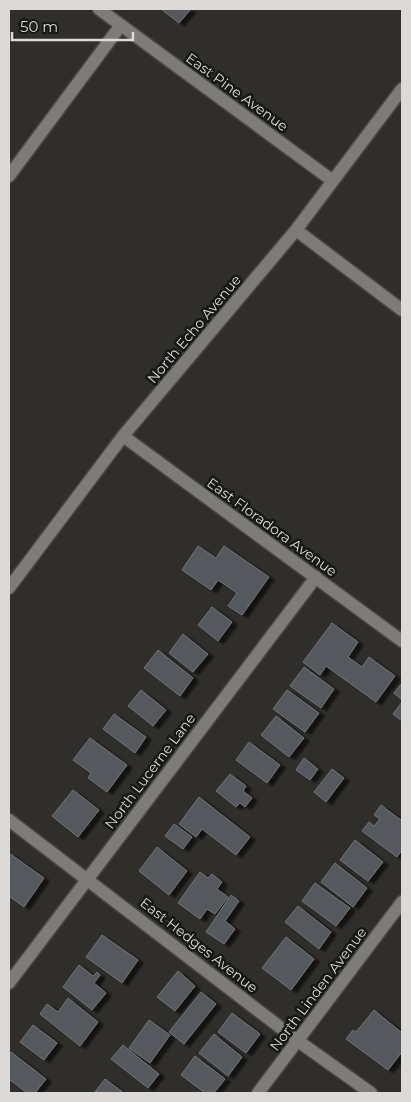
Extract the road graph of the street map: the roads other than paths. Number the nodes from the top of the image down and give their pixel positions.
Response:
1 (99, 9) edge
2 (121, 25) junction
3 (402, 89) edge
4 (9, 176) edge
5 (333, 181) junction
6 (296, 230) junction
7 (402, 310) edge
8 (123, 436) junction
9 (316, 577) junction
10 (9, 588) edge
11 (402, 641) edge
12 (9, 820) edge
13 (87, 878) junction
14 (402, 902) edge
15 (9, 983) edge
16 (298, 1041) junction
17 (258, 1093) edge
18 (371, 1093) edge

1 - 2 street, East Pine Avenue
2 - 4 street
2 - 5 street, East Pine Avenue
3 - 5 street, North Echo Avenue
5 - 6 street, North Echo Avenue
6 - 7 street
6 - 8 street, North Echo Avenue
8 - 9 street, East Floradora Avenue
8 - 10 street, North Echo Avenue
9 - 11 street, East Floradora Avenue
9 - 13 street, North Lucerne Lane
12 - 13 street, East Hedges Avenue
13 - 15 street, North Lucerne Lane
13 - 16 street, East Hedges Avenue
14 - 16 street, North Linden Avenue
16 - 17 street, North Linden Avenue
16 - 18 street, East Hedges Avenue

